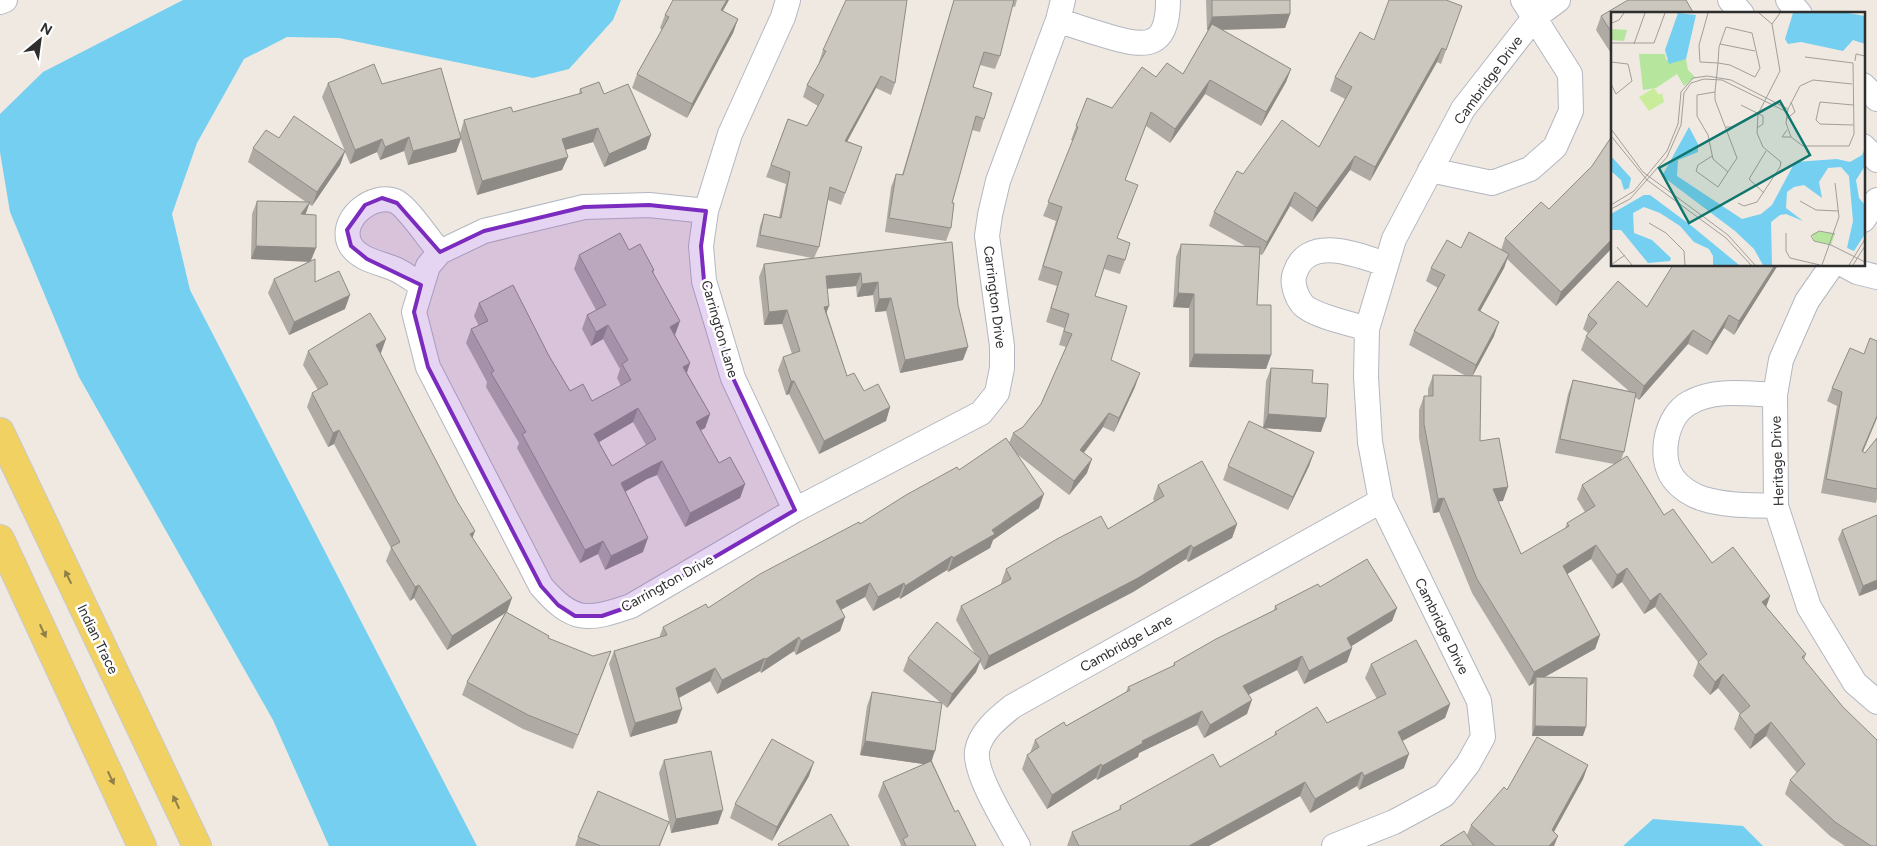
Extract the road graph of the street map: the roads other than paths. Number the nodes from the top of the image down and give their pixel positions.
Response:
1 (4, 0) edge
2 (788, 0) edge
3 (1168, 0) edge
4 (1558, 0) edge
5 (1730, 0) edge
6 (1788, 0) edge
7 (0, 2) edge
8 (1529, 9) edge
9 (1060, 10) edge
10 (1740, 12) edge
11 (1798, 12) edge
12 (1864, 86) edge
13 (1877, 99) edge
14 (1864, 147) edge
15 (1877, 160) edge
16 (1430, 170) junction
17 (1877, 200) edge
18 (706, 211) junction
19 (1864, 219) edge
20 (440, 252) junction
21 (1385, 264) junction
22 (1831, 266) edge
23 (1846, 266) edge
24 (1877, 277) edge
25 (421, 285) junction
26 (1367, 329) junction
27 (1775, 395) junction
28 (0, 432) edge
29 (1381, 502) junction
30 (1776, 506) junction
31 (795, 510) junction
32 (0, 539) edge
33 (1877, 702) edge
34 (142, 846) edge
35 (197, 846) edge
36 (1018, 846) edge
37 (1334, 846) edge

1 - 7 street
2 - 18 street, Carrington Lane
3 - 9 street
4 - 8 street, Cambridge Drive
5 - 10 street
6 - 11 street
8 - 16 street, Cambridge Drive
8 - 16 street, Cambridge Drive
9 - 31 street, Carrington Drive
12 - 13 street
14 - 15 street
16 - 21 street, Cambridge Drive
17 - 19 street
18 - 20 street, Carrington Drive
18 - 31 street, Carrington Lane
20 - 25 street, Carrington Drive
20 - 25 street
21 - 26 street, Cambridge Drive
21 - 26 street
22 - 27 street, Heritage Drive
23 - 24 street
25 - 31 street, Carrington Drive
26 - 29 street, Cambridge Drive
27 - 30 street, Heritage Drive
27 - 30 street
35 -> 28 main road, Indian Trace
29 - 36 street, Cambridge Lane
29 - 37 street, Cambridge Drive
30 - 33 street, Heritage Drive
32 -> 34 main road

